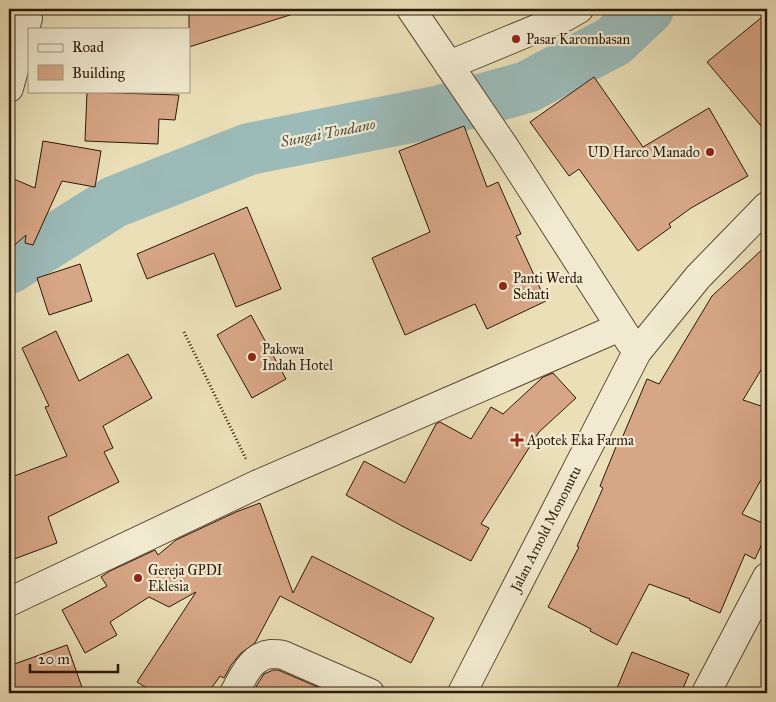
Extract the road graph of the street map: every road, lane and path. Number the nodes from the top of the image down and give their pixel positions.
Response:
1 (411, 9) edge
2 (579, 9) edge
3 (32, 13) edge
4 (9, 44) edge
5 (451, 68) junction
6 (9, 88) edge
7 (766, 209) edge
8 (620, 327) junction
9 (184, 332) dead end
10 (637, 352) junction
11 (258, 484) junction
12 (767, 577) edge
13 (9, 602) edge
14 (234, 693) edge
15 (370, 693) edge
16 (462, 693) edge
17 (706, 693) edge

1 - 5 street
2 - 5 street
3 - 4 street
3 - 6 street
5 - 8 street
7 - 10 street, Jalan Arnold Mononutu
8 - 10 street
8 - 11 street
9 - 11 path
10 - 16 street, Jalan Arnold Mononutu
11 - 13 street
12 - 17 street
14 - 15 street

